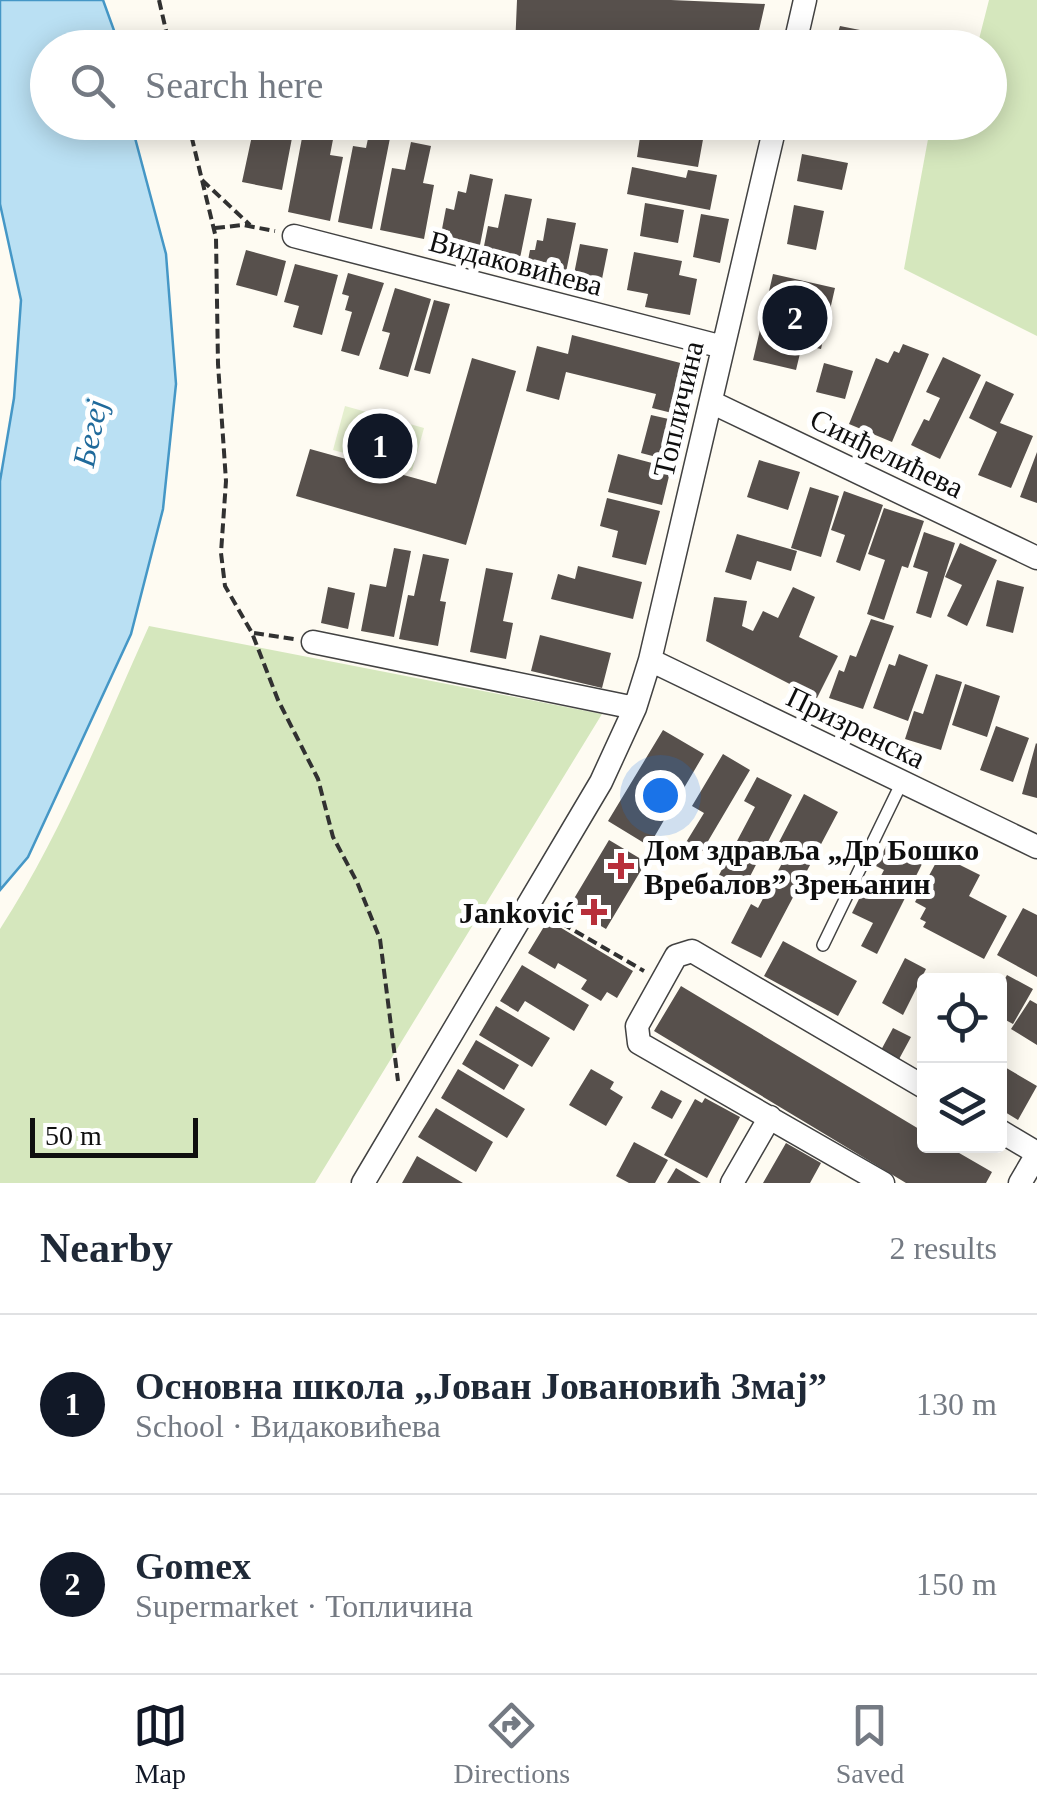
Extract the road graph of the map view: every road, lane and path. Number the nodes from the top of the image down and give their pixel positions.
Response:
1 (159, 0) edge
2 (805, 0) edge
3 (166, 30) edge
4 (798, 30) edge
5 (192, 140) edge
6 (772, 140) edge
7 (202, 180) junction
8 (252, 227) junction
9 (213, 228) junction
10 (294, 236) joint
11 (723, 347) junction
12 (711, 402) junction
13 (1037, 558) edge
14 (252, 633) junction
15 (313, 642) joint
16 (650, 660) junction
17 (635, 708) junction
18 (902, 782) junction
19 (1037, 847) edge
20 (546, 914) dead end
21 (823, 945) dead end
22 (663, 978) junction
23 (398, 1080) dead end
24 (917, 1083) edge
25 (770, 1118) junction
26 (1007, 1135) edge
27 (1037, 1153) edge
28 (363, 1183) edge
29 (732, 1183) edge
30 (883, 1183) edge
31 (1020, 1183) edge

1 - 3 path
2 - 4 street
5 - 7 path
6 - 11 street, Топличина
7 - 8 path
7 - 9 path
8 - 9 path
8 - 10 path
9 - 14 path
10 - 11 street, Видаковићева
11 - 12 street, Топличина
12 - 13 street, Синђелићева
12 - 16 street, Топличина
14 - 15 path
14 - 23 path
15 - 17 street
16 - 17 street, Топличина
16 - 18 street, Призренска
17 - 28 street, Топличина
18 - 19 street, Призренска
18 - 21 lane
20 - 22 path
22 - 24 street
22 - 25 street
25 - 29 street
25 - 30 street
26 - 27 street
27 - 31 street

